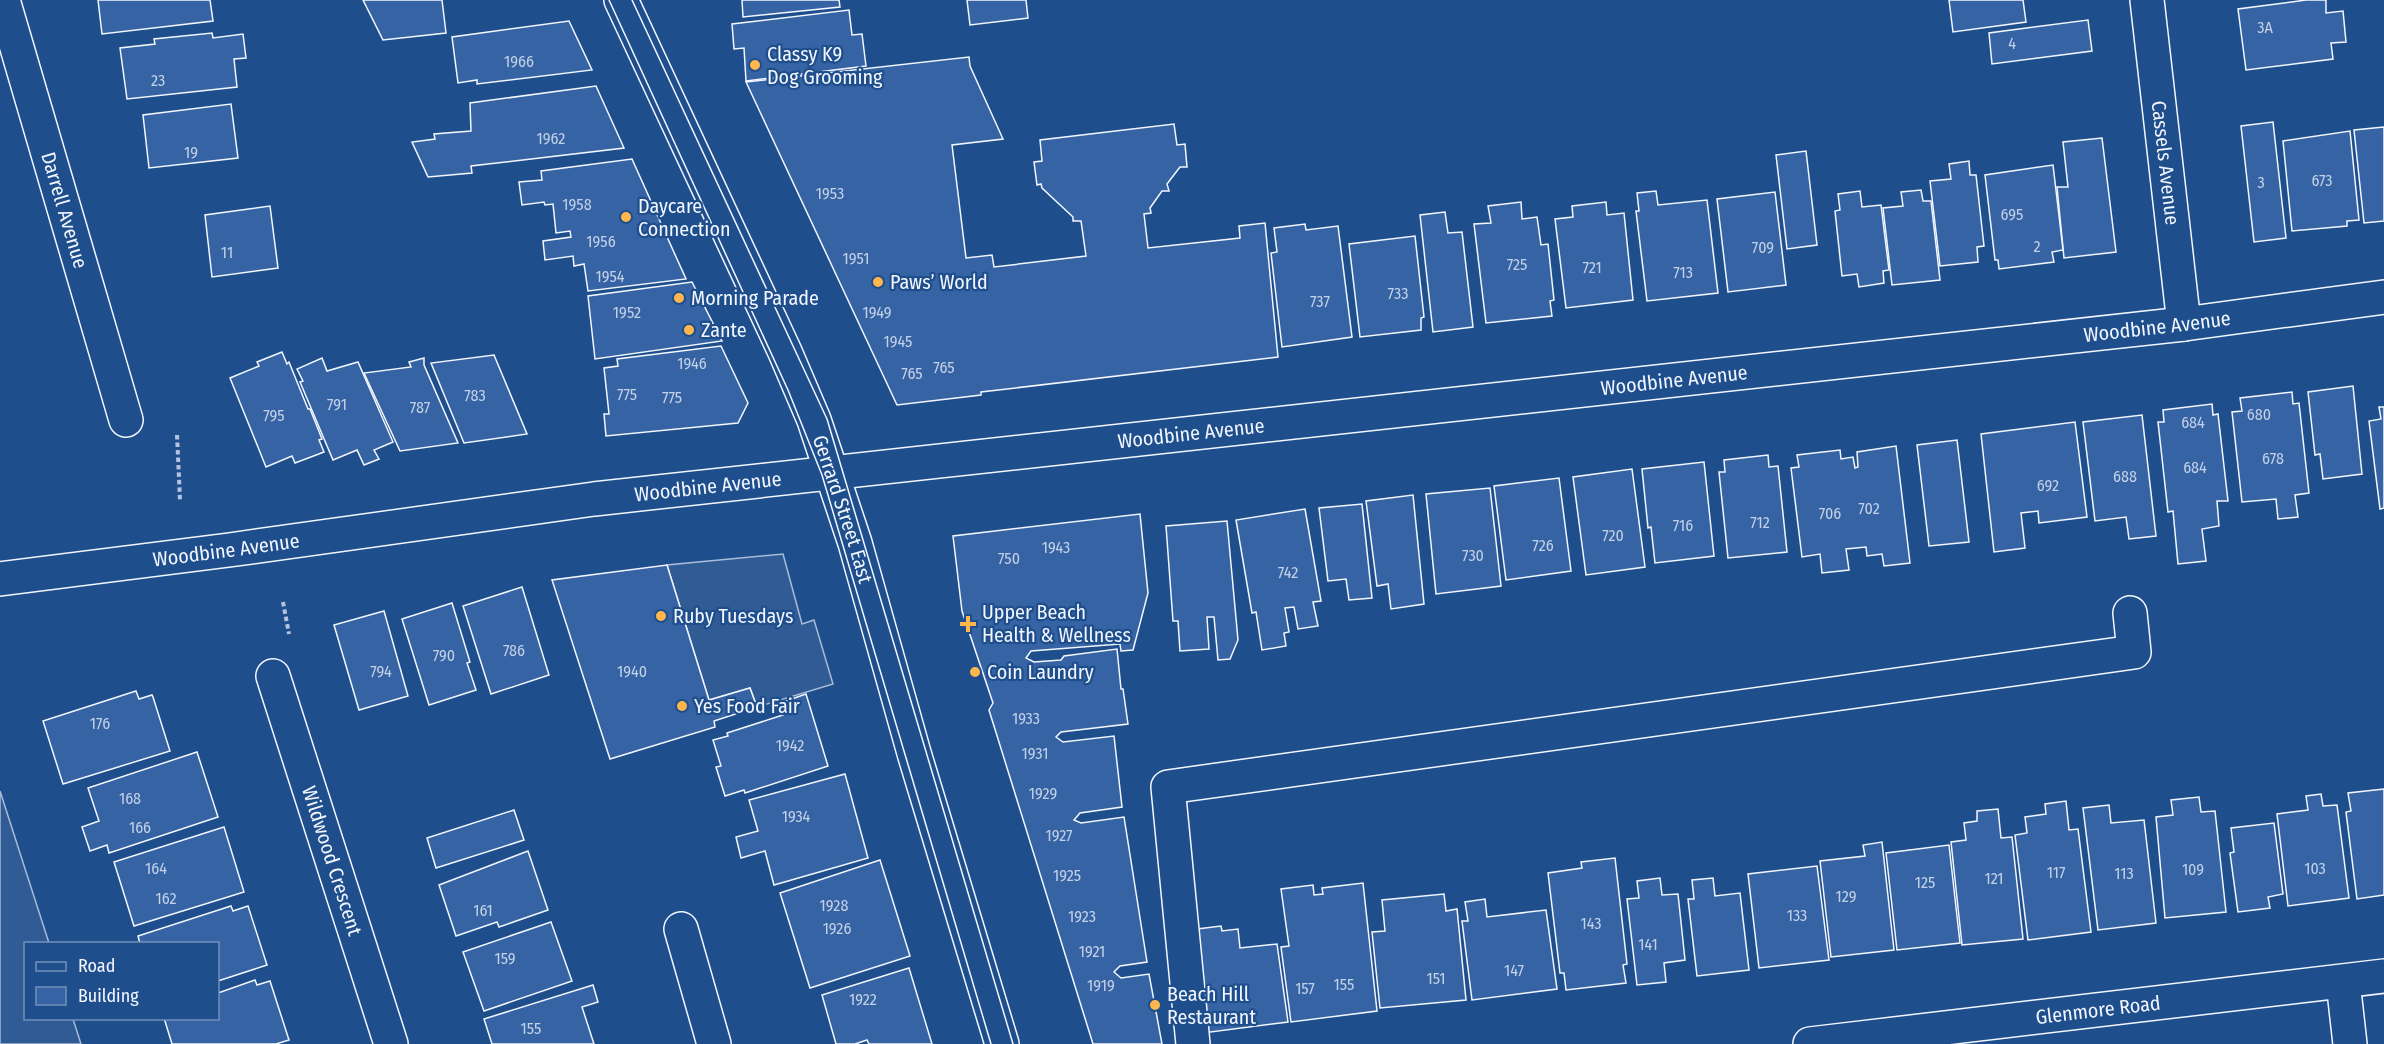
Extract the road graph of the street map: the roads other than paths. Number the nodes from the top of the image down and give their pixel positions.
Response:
1 (3, 0) edge
2 (621, 0) edge
3 (2147, 0) edge
4 (2384, 297) edge
5 (2184, 324) junction
6 (126, 420) dead end
7 (833, 474) junction
8 (0, 579) edge
9 (2130, 613) dead end
10 (273, 676) dead end
11 (681, 929) dead end
12 (2384, 976) edge
13 (2343, 982) junction
14 (391, 1044) edge
15 (714, 1044) edge
16 (1002, 1044) edge
17 (1193, 1044) edge
18 (1810, 1044) edge
19 (2350, 1044) edge

1 - 6 main road, Darrell Avenue
2 - 7 main road, Gerrard Street East
3 - 5 main road, Cassels Avenue
4 - 5 main road, Woodbine Avenue
5 - 7 main road, Woodbine Avenue
7 - 8 main road, Woodbine Avenue
7 - 16 main road, Gerrard Street East
9 - 17 main road
10 - 14 main road, Wildwood Crescent
11 - 15 main road
12 - 13 main road, Glenmore Road
13 - 18 main road, Glenmore Road
13 - 19 main road

